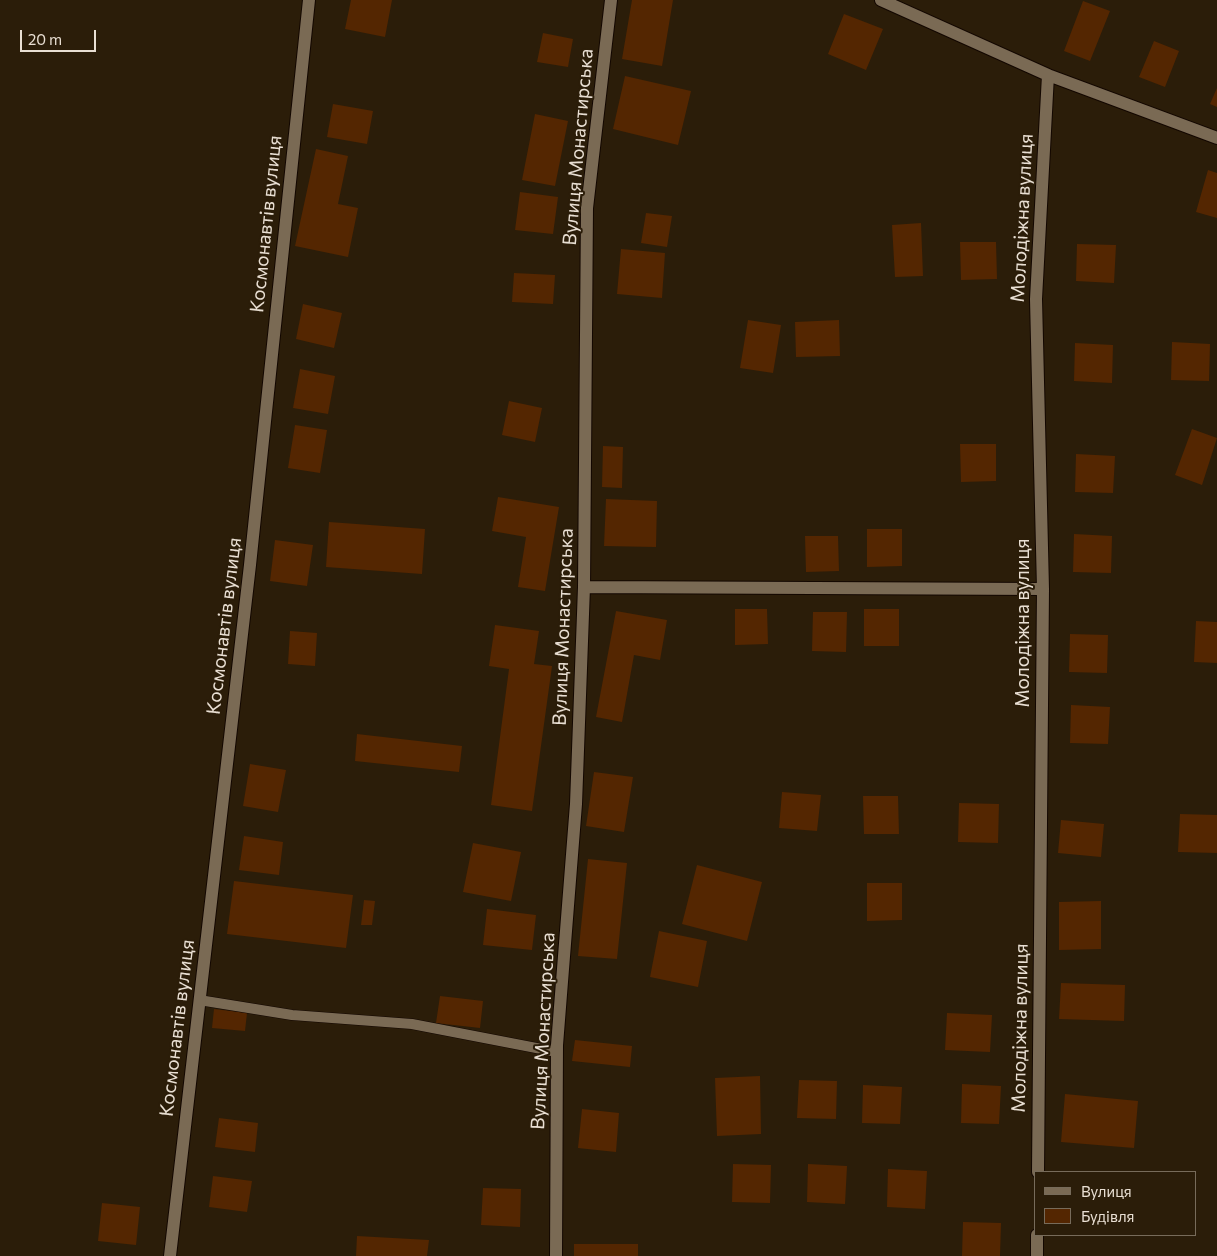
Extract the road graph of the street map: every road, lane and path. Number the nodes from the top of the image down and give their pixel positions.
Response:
1 (309, 0) edge
2 (611, 0) edge
3 (881, 0) edge
4 (1048, 75) junction
5 (1217, 138) edge
6 (584, 587) junction
7 (1043, 589) junction
8 (199, 1000) junction
9 (557, 1052) junction
10 (1038, 1171) edge
11 (1037, 1236) edge
12 (170, 1256) edge
13 (556, 1256) edge
14 (1037, 1256) edge

1 - 8 street, Космонавтів вулиця
2 - 6 street, Вулиця Монастирська
3 - 4 street
4 - 5 street
4 - 7 street, Молодіжна вулиця
6 - 7 street
6 - 9 street, Вулиця Монастирська
7 - 10 street, Молодіжна вулиця
8 - 9 lane
8 - 12 street, Космонавтів вулиця
9 - 13 street, Вулиця Монастирська
11 - 14 street

